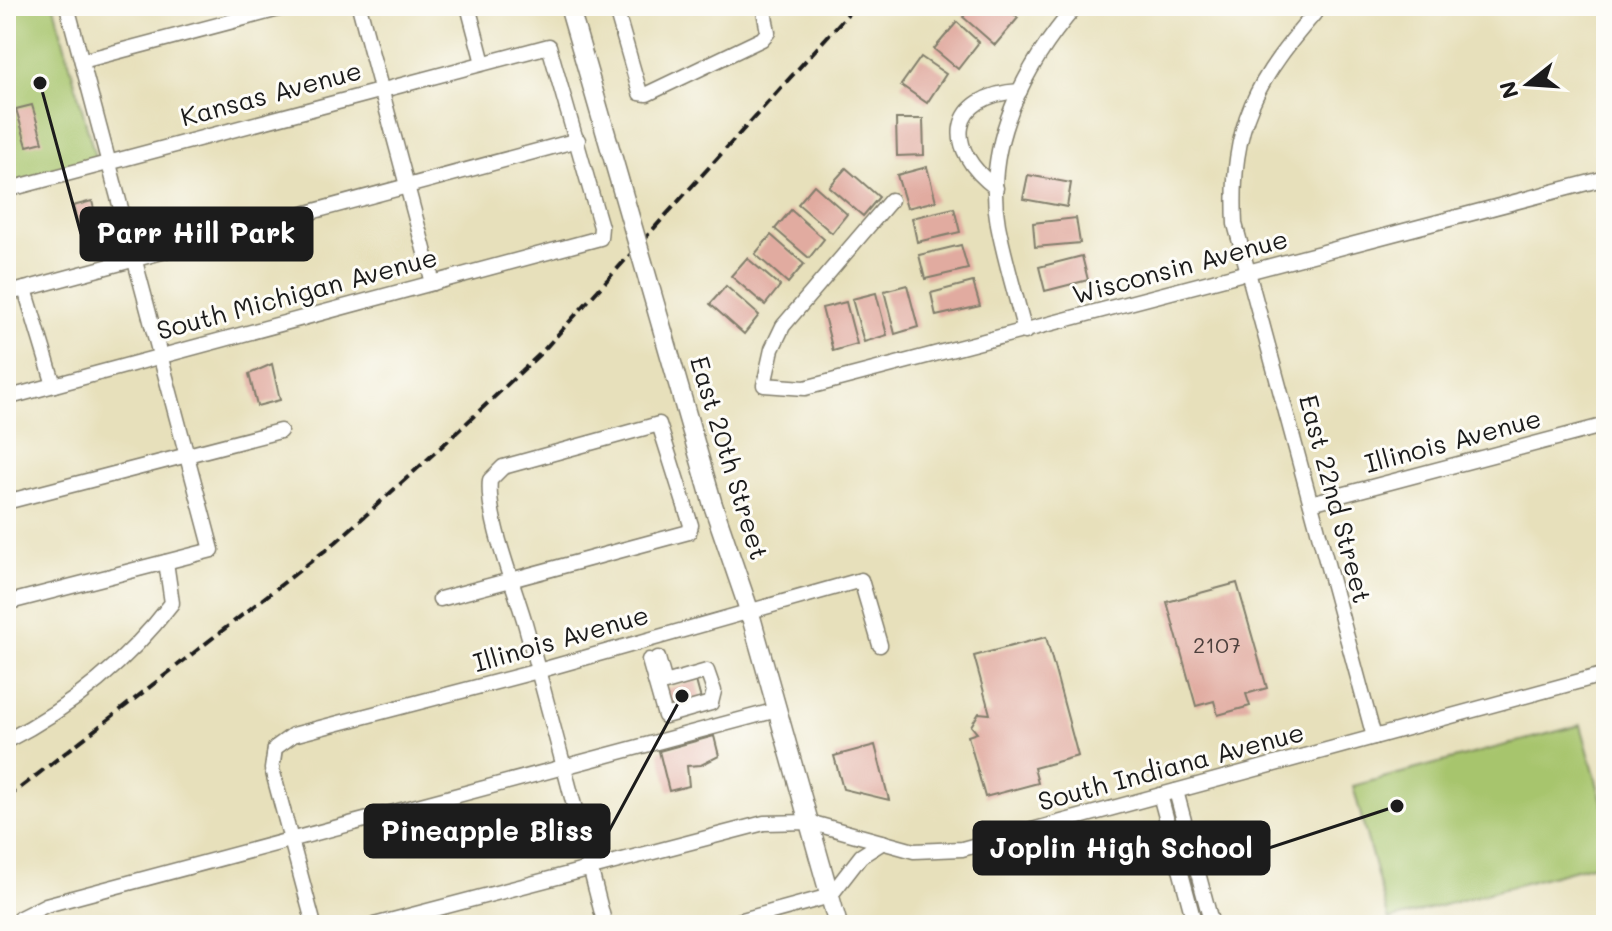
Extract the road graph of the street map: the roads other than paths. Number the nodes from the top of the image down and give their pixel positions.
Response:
1 (67, 6) edge
2 (290, 6) edge
3 (359, 6) edge
4 (468, 6) edge
5 (569, 6) edge
6 (615, 6) edge
7 (763, 6) edge
8 (1076, 6) edge
9 (1321, 6) edge
10 (82, 61) junction
11 (483, 63) junction
12 (381, 89) junction
13 (1020, 91) junction
14 (578, 140) junction
15 (109, 162) junction
16 (1606, 178) edge
17 (407, 185) junction
18 (996, 188) junction
19 (6, 190) edge
20 (891, 200) dead end
21 (135, 259) junction
22 (1248, 273) junction
23 (433, 283) junction
24 (25, 289) junction
25 (6, 294) edge
26 (1025, 332) junction
27 (160, 356) junction
28 (54, 385) junction
29 (6, 398) edge
30 (1606, 425) edge
31 (280, 431) dead end
32 (187, 455) junction
33 (6, 502) edge
34 (1311, 503) junction
35 (166, 562) junction
36 (512, 580) junction
37 (440, 599) dead end
38 (6, 603) edge
39 (749, 610) junction
40 (880, 645) dead end
41 (653, 659) dead end
42 (538, 671) junction
43 (1606, 674) edge
44 (660, 684) junction
45 (777, 710) junction
46 (665, 716) junction
47 (1374, 737) junction
48 (666, 739) junction
49 (6, 741) edge
50 (564, 767) junction
51 (1176, 791) junction
52 (1160, 795) junction
53 (809, 822) junction
54 (291, 840) junction
55 (883, 842) junction
56 (590, 867) junction
57 (830, 896) junction
58 (21, 922) edge
59 (314, 925) edge
60 (374, 925) edge
61 (605, 925) edge
62 (724, 925) edge
63 (838, 925) edge
64 (1195, 925) edge
65 (1212, 925) edge

1 - 10 street
2 - 10 street
3 - 12 street
4 - 11 street
5 - 39 main road, East 20th Street, bridge
6 - 7 street
8 - 13 street
9 - 22 street, East 22nd Street
10 - 15 street
11 - 12 street, Kansas Avenue
11 - 14 street, Kansas Avenue
12 - 15 street, Kansas Avenue
12 - 17 street
13 - 18 street
13 - 18 street
14 - 17 street
14 - 23 street, South Michigan Avenue
15 - 19 street, Kansas Avenue
15 - 21 street
16 - 22 street, Wisconsin Avenue
17 - 21 street
17 - 23 street
18 - 26 street
20 - 26 street, Wisconsin Avenue
21 - 24 street
21 - 27 street
22 - 26 street, Wisconsin Avenue
22 - 34 street, East 22nd Street
23 - 27 street, South Michigan Avenue
24 - 25 street
24 - 28 street
27 - 28 street, South Michigan Avenue
27 - 32 street
28 - 29 street, South Michigan Avenue
30 - 34 street, Illinois Avenue
31 - 32 street
32 - 33 street
32 - 35 street
34 - 47 street, East 22nd Street
35 - 38 street
35 - 49 street
36 - 36 street
36 - 37 street
36 - 42 street
39 - 40 street, Illinois Avenue
39 - 42 street, Illinois Avenue
39 - 45 main road, East 20th Street
41 - 44 street
42 - 50 street
42 - 54 street, Illinois Avenue
43 - 47 street, South Indiana Avenue
44 - 46 street
44 - 46 street
45 - 48 street
45 - 53 main road, East 20th Street
46 - 48 street
47 - 51 street, South Indiana Avenue
48 - 50 street
50 - 54 street
50 - 56 street
51 - 52 street, South Indiana Avenue
51 - 65 street
52 - 55 street, South Indiana Avenue
52 - 64 street
53 - 55 street, South Indiana Avenue
53 - 56 street, South Indiana Avenue
53 - 57 main road, East 20th Street
54 - 58 street
54 - 59 street
55 - 57 street
56 - 60 street, South Indiana Avenue
56 - 61 street
57 - 62 street
57 - 63 main road, East 20th Street

